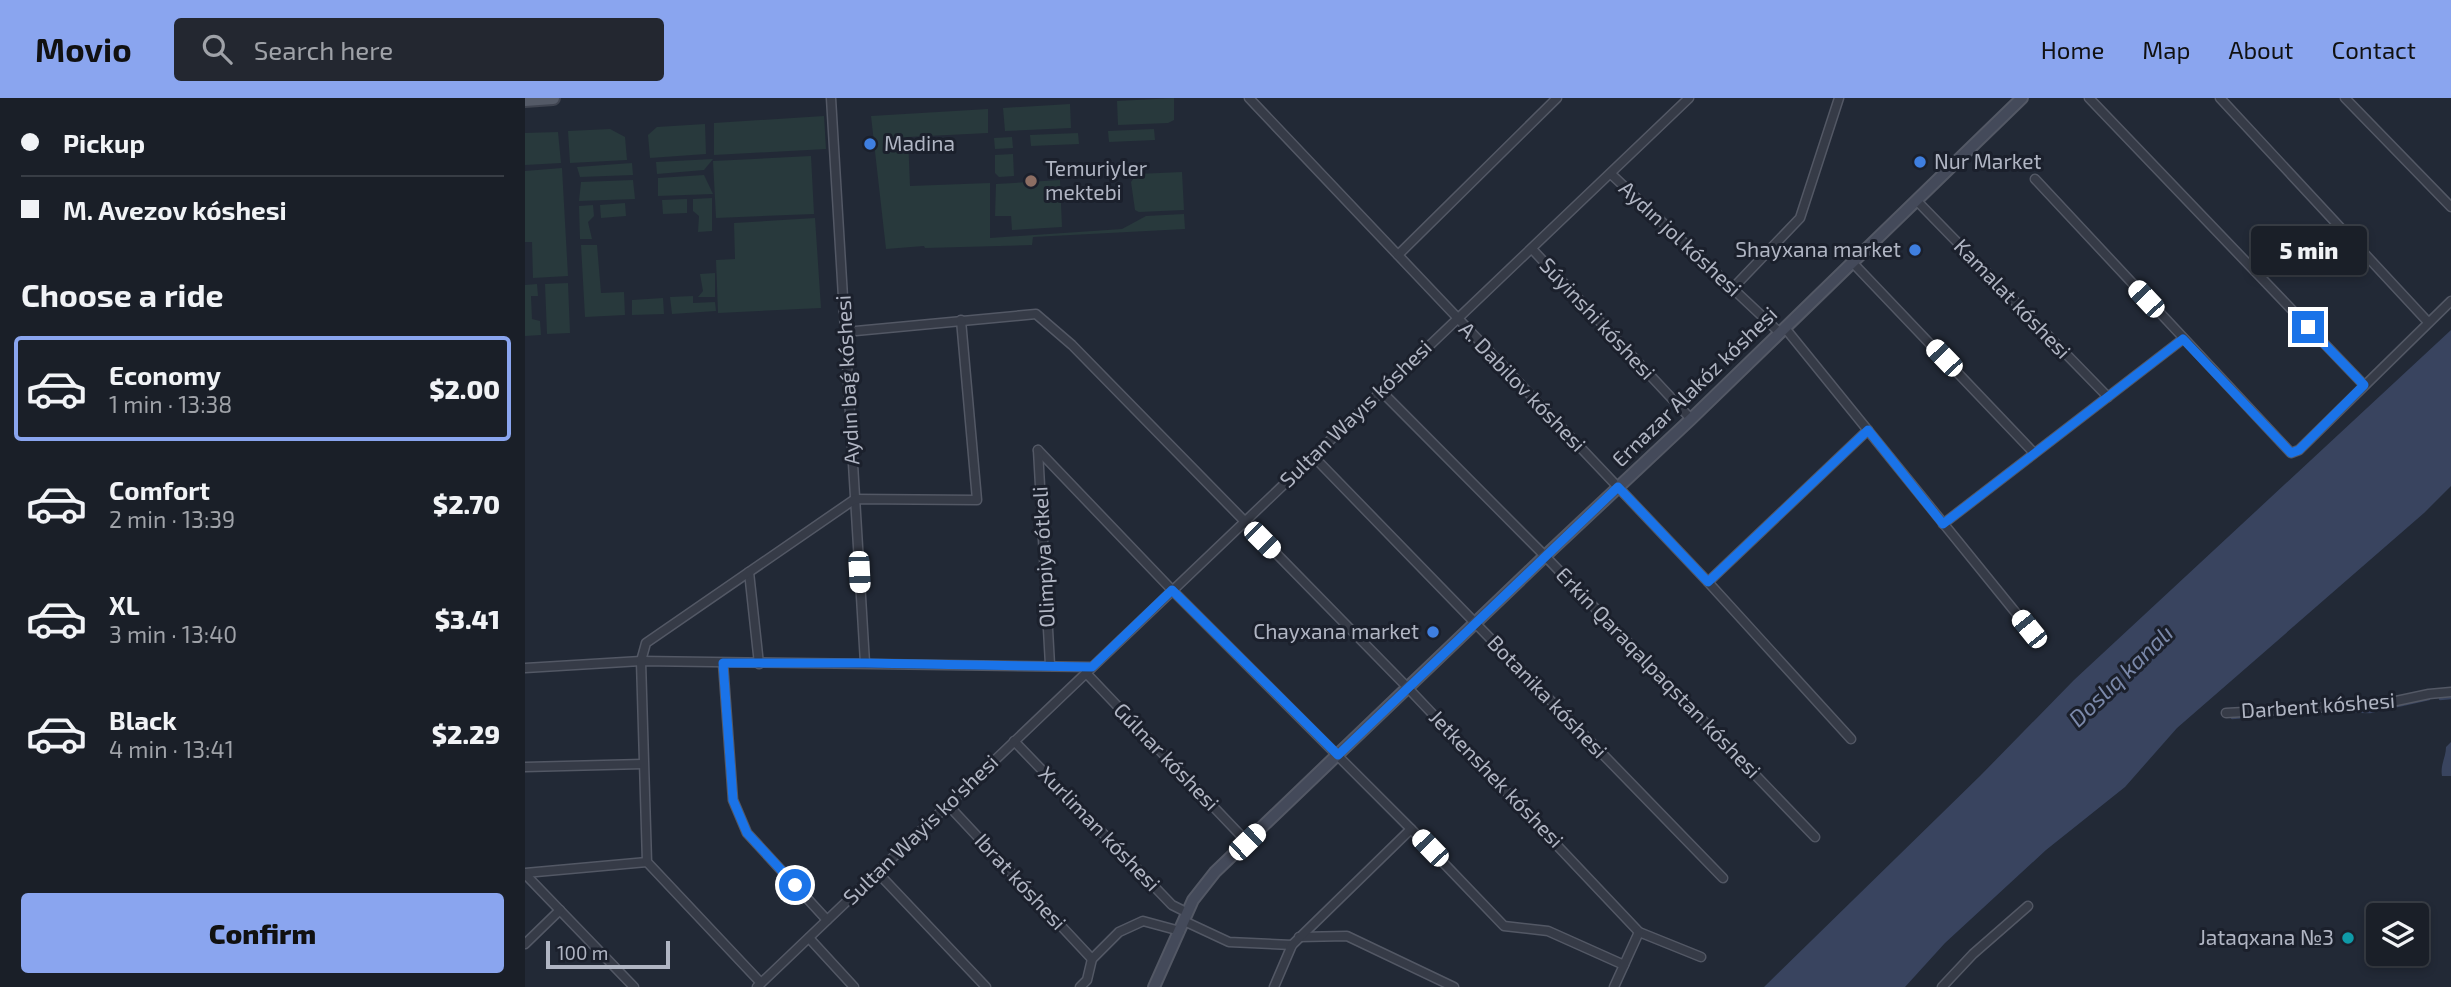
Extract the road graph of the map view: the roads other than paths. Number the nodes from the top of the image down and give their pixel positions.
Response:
1 (553, 98) edge
2 (831, 98) edge
3 (1249, 98) edge
4 (1557, 98) edge
5 (1689, 98) edge
6 (1839, 98) edge
7 (2022, 98) edge
8 (2089, 98) edge
9 (2220, 98) edge
10 (2345, 98) edge
11 (525, 100) edge
12 (1611, 174) junction
13 (2035, 179) dead end
14 (1917, 201) junction
15 (2451, 207) edge
16 (1532, 249) junction
17 (1398, 255) junction
18 (1852, 262) junction
19 (1733, 288) junction
20 (2451, 301) edge
21 (1456, 319) junction
22 (961, 320) junction
23 (2428, 323) junction
24 (845, 331) junction
25 (1782, 331) junction
26 (2183, 339) junction
27 (2364, 385) junction
28 (1381, 391) junction
29 (2108, 397) junction
30 (1691, 419) junction
31 (1868, 430) junction
32 (2034, 453) junction
33 (1313, 456) junction
34 (1618, 487) junction
35 (855, 499) junction
36 (1244, 521) junction
37 (1943, 524) junction
38 (1545, 556) junction
39 (749, 572) junction
40 (1708, 582) junction
41 (1172, 590) junction
42 (1475, 623) junction
43 (2029, 629) dead end
44 (641, 660) junction
45 (723, 663) junction
46 (865, 663) junction
47 (759, 664) junction
48 (1050, 665) junction
49 (525, 668) edge
50 (1089, 670) junction
51 (1408, 688) junction
52 (2451, 692) edge
53 (2226, 713) dead end
54 (1851, 739) dead end
55 (1014, 741) junction
56 (1338, 755) junction
57 (643, 764) junction
58 (525, 767) edge
59 (948, 805) junction
60 (1412, 829) junction
61 (1815, 837) dead end
62 (1247, 842) junction
63 (647, 862) junction
64 (877, 872) junction
65 (525, 874) edge
66 (1724, 878) dead end
67 (2028, 906) dead end
68 (560, 910) junction
69 (827, 920) junction
70 (1184, 922) junction
71 (1639, 932) junction
72 (1299, 937) junction
73 (809, 938) junction
74 (525, 944) edge
75 (1292, 944) junction
76 (1701, 957) dead end
77 (1092, 959) junction
78 (1624, 965) junction
79 (759, 985) edge
80 (634, 987) edge
81 (854, 987) edge
82 (986, 987) edge
83 (1080, 987) edge
84 (1154, 987) edge
85 (1275, 987) edge
86 (1454, 987) edge
87 (1614, 987) edge
88 (1942, 987) edge

1 - 11 main road
2 - 24 street, Aydın baǵ kóshesi
3 - 17 street, A. Dabilov kóshesi
4 - 17 street
5 - 12 street, Sultan Wayıs kóshesi
6 - 19 street
7 - 14 main road, Ernazar Alakóz kóshesi
8 - 27 street
9 - 23 street
10 - 15 street
12 - 16 street, Sultan Wayıs kóshesi
12 - 19 street, Aydın jol kóshesi
13 - 26 street
14 - 18 main road, Ernazar Alakóz kóshesi
14 - 29 street, Kamalat kóshesi
16 - 21 street, Sultan Wayıs kóshesi
16 - 30 street, Súyinshi kóshesi
17 - 21 street, A. Dabilov kóshesi
18 - 25 main road, Ernazar Alakóz kóshesi
18 - 32 street
19 - 25 street, Aydın jol kóshesi
20 - 23 street
21 - 28 street, Sultan Wayıs kóshesi
21 - 34 street, A. Dabilov kóshesi
22 - 24 street
22 - 35 street
22 - 36 street, Jetkenshek kóshesi
23 - 27 street
24 - 35 street, Aydın baǵ kóshesi
25 - 30 main road, Ernazar Alakóz kóshesi
25 - 31 street, Aydın jol kóshesi
26 - 27 street
26 - 29 street
28 - 33 street, Sultan Wayıs kóshesi
28 - 38 street, Erkin Qaraqalpaqstan kóshesi
29 - 32 street
30 - 34 main road, Ernazar Alakóz kóshesi
31 - 37 street, Aydın jol kóshesi
31 - 40 street
32 - 37 street
33 - 36 street, Sultan Wayıs kóshesi
33 - 42 street, Botanika kóshesi
34 - 38 main road, Ernazar Alakóz kóshesi
34 - 40 street, A. Dabilov kóshesi
35 - 39 street
35 - 46 street, Aydın baǵ kóshesi
36 - 41 street, Sultan Wayıs kóshesi
36 - 51 street, Jetkenshek kóshesi
37 - 43 street, Aydın jol kóshesi
38 - 42 main road, Ernazar Alakóz kóshesi
38 - 61 street, Erkin Qaraqalpaqstan kóshesi
39 - 44 street
39 - 47 street
40 - 54 street, A. Dabilov kóshesi
41 - 48 street, Olimpiya ótkeli
41 - 50 street, Sultan Wayıs kóshesi
41 - 56 street
42 - 51 main road, Ernazar Alakóz kóshesi
42 - 66 street, Botanika kóshesi
44 - 45 street
44 - 49 street
44 - 57 street
45 - 47 street
45 - 69 street
46 - 47 street
46 - 48 street
48 - 50 street
50 - 55 street, Sultan Wayis ko'shesi
50 - 62 street, Gúlnar kóshesi
51 - 56 main road, Ernazar Alakóz kóshesi
51 - 71 street, Jetkenshek kóshesi
52 - 53 street, Darbent kóshesi
55 - 59 street, Sultan Wayis ko'shesi
55 - 70 street, Xurliman kóshesi
56 - 60 street
56 - 62 main road, Ernazar Alakóz kóshesi
57 - 58 street
57 - 63 street
59 - 64 street, Sultan Wayis ko'shesi
59 - 77 street, Ibrat kóshesi
60 - 72 street
60 - 78 street
62 - 70 main road, Ernazar Alakóz kóshesi
63 - 65 street
63 - 79 street
64 - 69 street, Sultan Wayis ko'shesi
64 - 82 street
65 - 68 street
67 - 88 street
68 - 74 street
68 - 80 street
69 - 73 street, Sultan Wayis ko'shesi
70 - 75 street
70 - 77 street
70 - 84 main road, Ernazar Alakóz kóshesi
71 - 76 street, Jetkenshek kóshesi
71 - 78 street
72 - 75 street
72 - 86 street
73 - 79 street, Sultan Wayis ko'shesi
73 - 81 street
75 - 85 street
77 - 83 street
78 - 87 street

